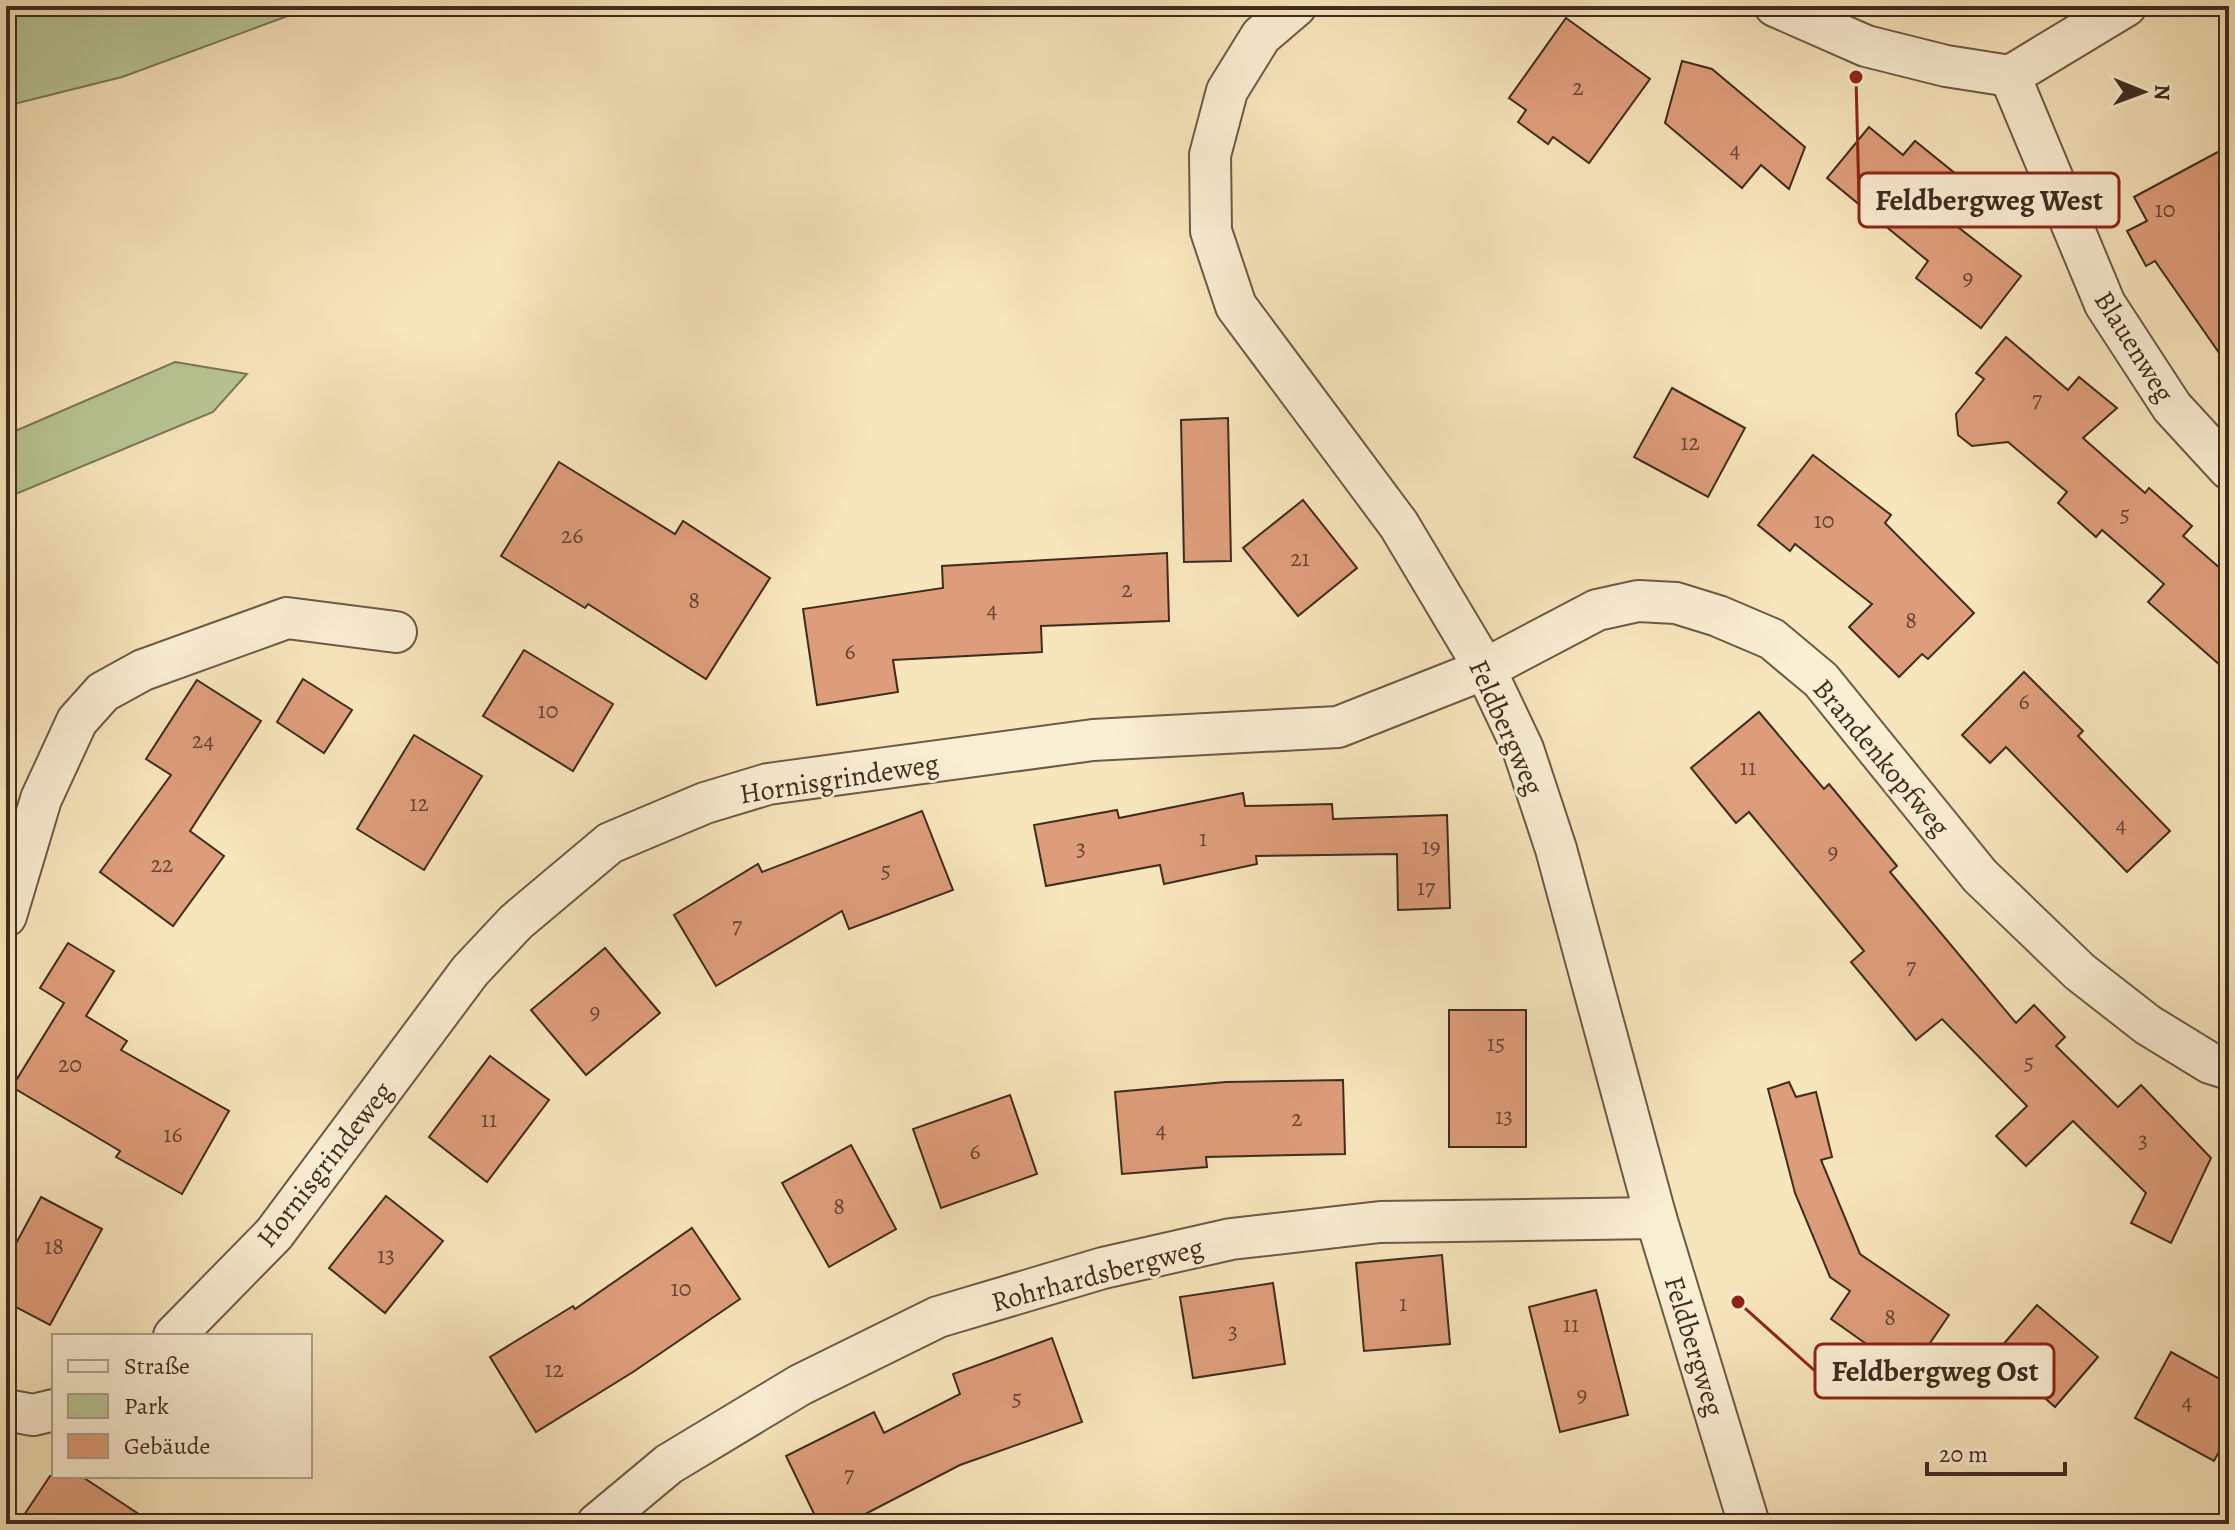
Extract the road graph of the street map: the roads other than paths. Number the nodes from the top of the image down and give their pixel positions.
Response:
1 (1296, 6) edge
2 (1775, 6) edge
3 (2126, 6) edge
4 (2010, 76) junction
5 (2229, 469) edge
6 (396, 632) dead end
7 (1485, 669) junction
8 (6, 916) edge
9 (2229, 1069) edge
10 (1656, 1218) junction
11 (176, 1334) edge
12 (6, 1410) edge
13 (52, 1410) edge
14 (597, 1524) edge
15 (1749, 1524) edge

1 - 7 street, Feldbergweg
2 - 4 street
3 - 4 street
4 - 5 street, Blauenweg
6 - 8 street
7 - 9 street, Brandenkopfweg
7 - 10 street, Feldbergweg
7 - 11 street, Hornisgrindeweg
10 - 14 street, Rohrhardsbergweg
10 - 15 street, Feldbergweg
12 - 13 street

